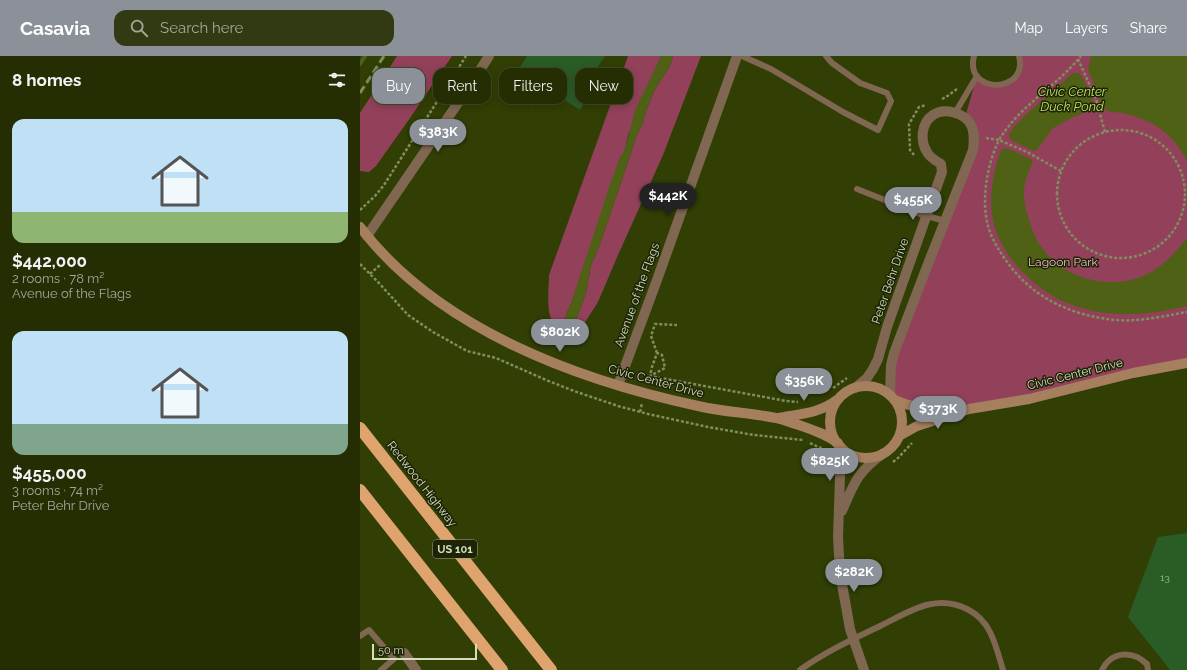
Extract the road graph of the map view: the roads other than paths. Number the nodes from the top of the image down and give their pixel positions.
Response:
1 (489, 56) edge
2 (737, 56) edge
3 (742, 56) edge
4 (826, 56) edge
5 (974, 56) edge
6 (1019, 56) edge
7 (978, 76) junction
8 (956, 113) junction
9 (857, 190) dead end
10 (927, 216) junction
11 (945, 221) junction
12 (360, 227) edge
13 (367, 236) junction
14 (1187, 363) edge
15 (618, 385) junction
16 (855, 388) junction
17 (892, 397) junction
18 (838, 400) junction
19 (969, 409) junction
20 (777, 418) junction
21 (360, 428) edge
22 (899, 436) junction
23 (839, 445) junction
24 (884, 453) junction
25 (360, 490) edge
26 (840, 517) junction
27 (360, 636) edge
28 (853, 639) junction
29 (404, 653) joint
30 (394, 659) junction
31 (381, 670) edge
32 (416, 670) edge
33 (502, 670) edge
34 (550, 670) edge
35 (800, 670) edge
36 (864, 670) edge
37 (1003, 670) edge
38 (1102, 670) edge
39 (1148, 670) edge

1 - 13 street
2 - 15 street, Avenue of the Flags
3 - 4 lane
5 - 7 lane
6 - 7 lane
7 - 8 lane
8 - 10 street, Peter Behr Drive
8 - 11 street
9 - 10 lane
10 - 11 lane
10 - 16 street, Peter Behr Drive
11 - 17 street
12 - 13 street, Civic Center Drive
13 - 15 street, Civic Center Drive
14 - 19 street, Civic Center Drive
15 - 20 street, Civic Center Drive
16 - 17 street
16 - 18 street
17 - 19 street, Civic Center Drive
17 - 22 street
18 - 20 street, Civic Center Drive
18 - 23 street
19 - 22 street, Civic Center Drive
20 - 23 street, Civic Center Drive
21 - 34 highway, Redwood Highway / US 101
22 - 24 street
23 - 24 street
23 - 26 street
24 - 26 street
25 - 33 highway, US 101
26 - 28 street
27 - 30 lane
28 - 35 lane
28 - 36 street
28 - 37 lane
29 - 30 lane
29 - 32 street
30 - 31 lane
38 - 39 lane

